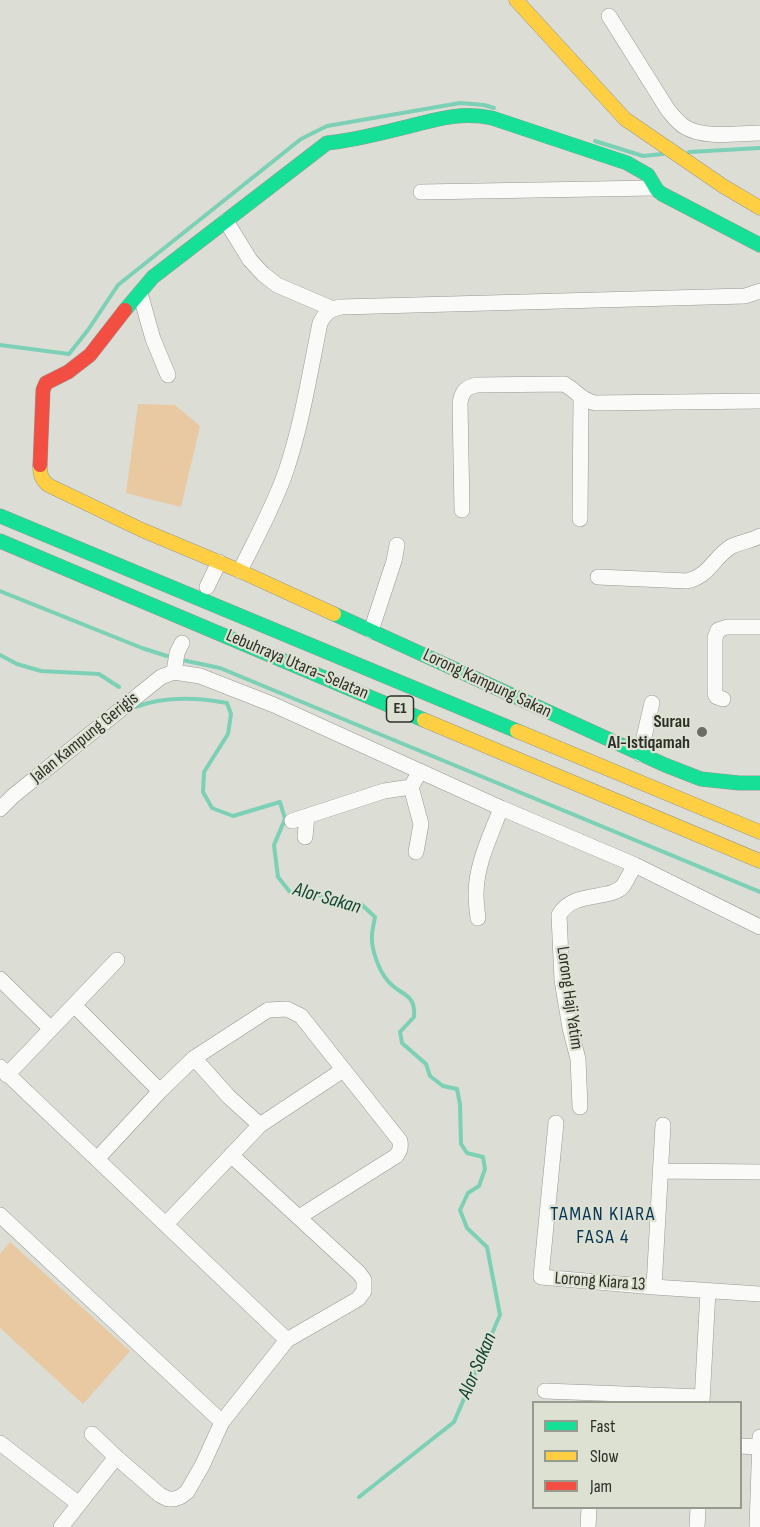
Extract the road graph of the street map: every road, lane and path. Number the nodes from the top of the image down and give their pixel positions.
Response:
1 (516, 0) edge
2 (609, 16) dead end
3 (760, 133) edge
4 (654, 188) junction
5 (421, 192) dead end
6 (760, 208) edge
7 (226, 221) junction
8 (760, 245) edge
9 (760, 291) edge
10 (140, 293) junction
11 (333, 309) junction
12 (168, 375) dead end
13 (581, 398) junction
14 (760, 401) edge
15 (462, 510) dead end
16 (0, 516) edge
17 (580, 519) dead end
18 (760, 536) edge
19 (0, 541) edge
20 (397, 545) dead end
21 (219, 562) junction
22 (240, 571) junction
23 (598, 577) dead end
24 (207, 587) dead end
25 (760, 627) edge
26 (371, 631) junction
27 (182, 643) dead end
28 (174, 672) junction
29 (723, 699) dead end
30 (652, 703) dead end
31 (640, 754) junction
32 (420, 771) junction
33 (760, 783) edge
34 (411, 787) junction
35 (501, 808) junction
36 (0, 809) edge
37 (307, 816) junction
38 (292, 821) dead end
39 (760, 832) edge
40 (305, 837) dead end
41 (416, 852) dead end
42 (760, 861) edge
43 (635, 865) junction
44 (478, 918) dead end
45 (760, 927) edge
46 (117, 960) dead end
47 (0, 979) edge
48 (74, 1005) junction
49 (51, 1029) junction
50 (194, 1058) junction
51 (343, 1070) junction
52 (4, 1071) edge
53 (160, 1091) junction
54 (580, 1107) dead end
55 (556, 1123) dead end
56 (260, 1125) junction
57 (663, 1125) dead end
58 (231, 1155) junction
59 (97, 1159) junction
60 (661, 1171) junction
61 (760, 1172) edge
62 (0, 1215) edge
63 (299, 1218) junction
64 (166, 1224) junction
65 (654, 1287) junction
66 (708, 1291) junction
67 (760, 1294) edge
68 (287, 1340) junction
69 (545, 1391) dead end
70 (596, 1397) edge
71 (702, 1400) edge
72 (222, 1422) junction
73 (92, 1434) dead end
74 (760, 1437) edge
75 (0, 1443) edge
76 (742, 1446) edge
77 (760, 1447) edge
78 (116, 1458) junction
79 (79, 1504) junction
80 (589, 1509) edge
81 (698, 1509) edge
82 (61, 1527) edge
83 (588, 1527) edge
84 (697, 1527) edge
85 (757, 1527) edge

1 - 6 main road
2 - 3 street
4 - 5 street
4 - 7 main road
4 - 8 main road
7 - 10 main road
7 - 11 street
9 - 11 street
10 - 12 street
10 - 21 main road, Lorong Kampung Sakan
11 - 22 street
13 - 14 street
13 - 15 street
13 - 17 street
16 - 39 main road, Lebuhraya Utara–Selatan / E1
18 - 23 street
19 - 42 main road, Lebuhraya Utara–Selatan / E1
20 - 26 street
21 - 22 main road, Lorong Kampung Sakan
21 - 24 street
22 - 26 main road, Lorong Kampung Sakan
25 - 29 street
26 - 31 main road, Lorong Kampung Sakan
27 - 28 street
28 - 32 street
28 - 36 street, Jalan Kampung Gerigis
30 - 31 street
31 - 33 main road, Lorong Kampung Sakan
32 - 34 street
32 - 35 street
34 - 37 street
34 - 41 street
35 - 43 street
35 - 44 street
37 - 38 street
37 - 40 street
43 - 45 street
43 - 54 street, Lorong Haji Yatim
46 - 48 street
47 - 49 street
48 - 49 street
48 - 53 street
49 - 52 street
50 - 51 street
50 - 53 street
50 - 56 street
51 - 56 street
51 - 63 street
52 - 59 street
53 - 59 street
55 - 65 street, Lorong Kiara 13
56 - 58 street
57 - 60 street, Lorong Kiara 13
58 - 63 street
58 - 64 street
59 - 64 street
60 - 61 street
60 - 65 street, Lorong Kiara 13
62 - 72 street
63 - 68 street
64 - 68 street
65 - 66 street
66 - 67 street
66 - 71 street
68 - 72 street
69 - 70 street
70 - 71 street
72 - 78 street
73 - 78 street
74 - 77 street
75 - 79 street
76 - 77 street
77 - 85 street
78 - 79 street
79 - 82 street
80 - 83 street
81 - 84 street

